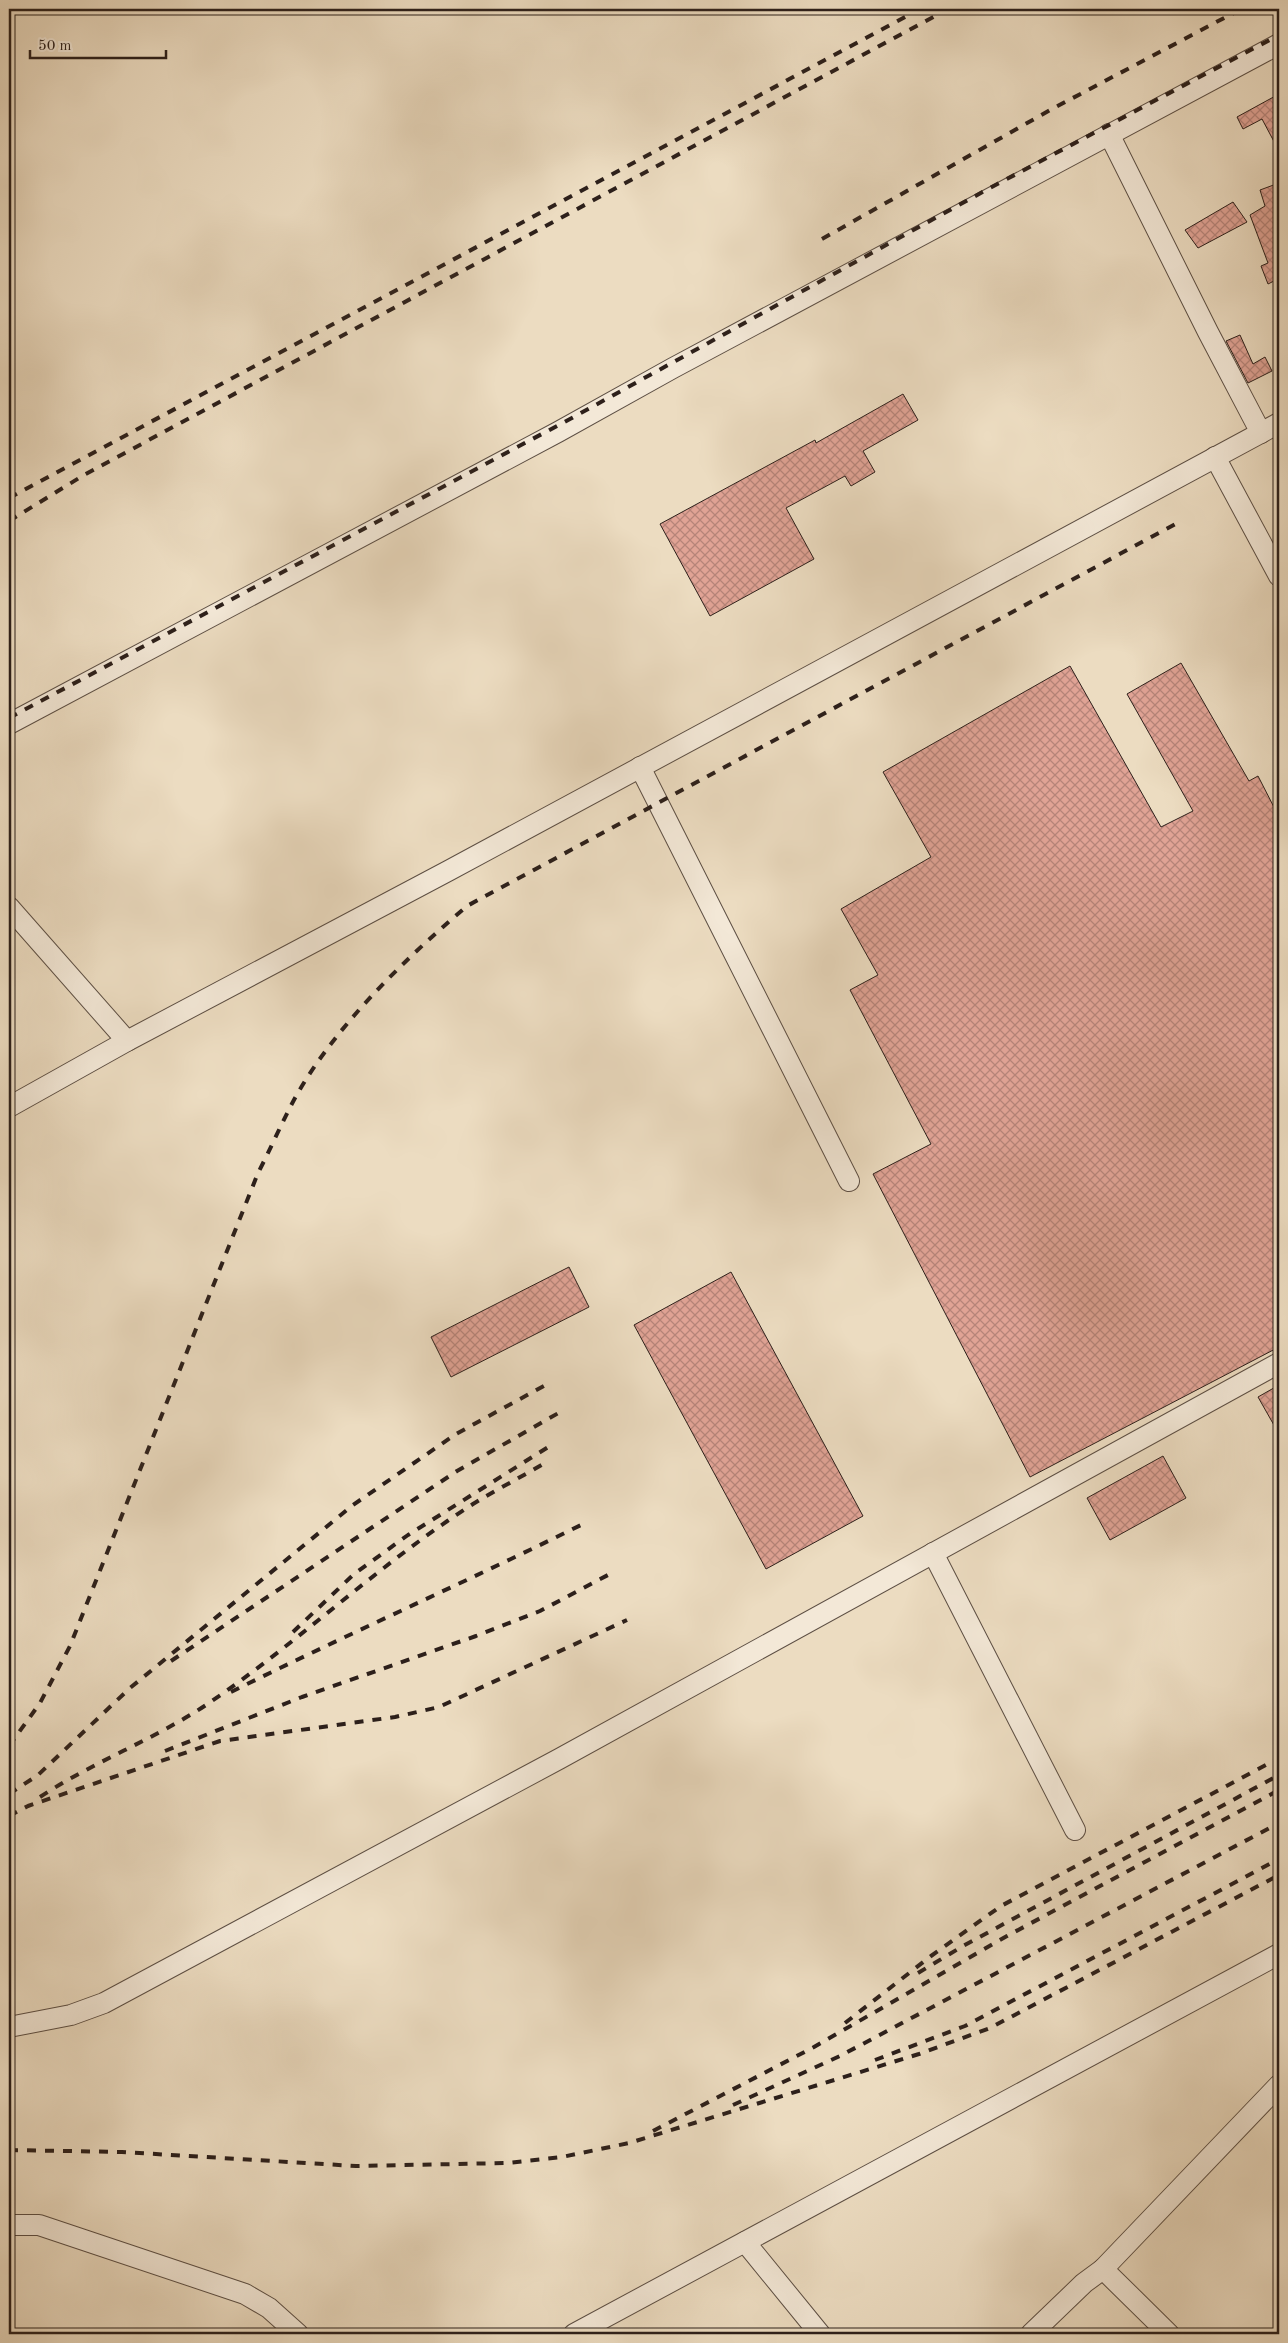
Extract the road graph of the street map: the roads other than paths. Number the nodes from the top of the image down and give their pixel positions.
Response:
1 (1279, 44) edge
2 (1109, 134) junction
3 (1279, 423) edge
4 (1260, 433) junction
5 (1215, 457) junction
6 (1279, 576) edge
7 (9, 724) edge
8 (640, 767) junction
9 (9, 907) edge
10 (127, 1041) junction
11 (9, 1107) edge
12 (849, 1181) dead end
13 (1279, 1363) edge
14 (933, 1553) junction
15 (1075, 1830) dead end
16 (1279, 1954) edge
17 (9, 2027) edge
18 (1279, 2085) edge
19 (9, 2225) edge
20 (745, 2242) junction
21 (1103, 2269) junction
22 (298, 2334) edge
23 (574, 2334) edge
24 (820, 2334) edge
25 (1031, 2334) edge
26 (1169, 2334) edge

1 - 2 lane
2 - 4 lane
2 - 7 lane
3 - 4 lane
4 - 5 lane
5 - 6 lane
5 - 8 lane
8 - 10 lane
8 - 12 lane
9 - 10 lane
10 - 11 lane
13 - 14 lane
14 - 15 lane
14 - 17 lane
16 - 20 lane
18 - 21 lane
19 - 22 lane
20 - 23 lane
20 - 24 lane
21 - 25 lane
21 - 26 lane

